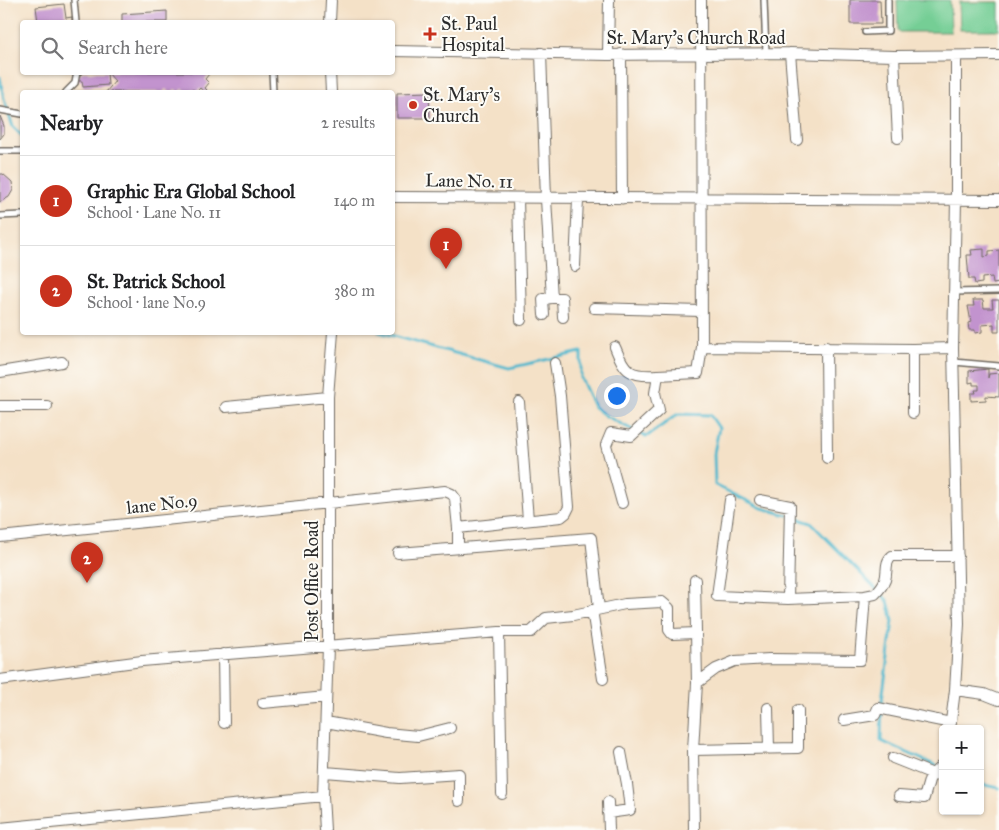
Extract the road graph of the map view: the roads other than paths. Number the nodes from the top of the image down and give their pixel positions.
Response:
1 (74, 0) edge
2 (331, 0) edge
3 (609, 0) edge
4 (701, 0) edge
5 (764, 0) edge
6 (888, 0) edge
7 (76, 20) edge
8 (330, 20) edge
9 (865, 32) dead end
10 (395, 52) edge
11 (542, 53) junction
12 (790, 53) junction
13 (621, 54) junction
14 (702, 54) junction
15 (766, 54) junction
16 (608, 55) junction
17 (999, 55) edge
18 (894, 56) junction
19 (956, 56) junction
20 (76, 75) edge
21 (272, 75) edge
22 (330, 75) edge
23 (68, 90) edge
24 (272, 90) edge
25 (331, 90) edge
26 (2, 110) edge
27 (20, 114) edge
28 (898, 138) dead end
29 (797, 140) dead end
30 (0, 151) edge
31 (20, 151) edge
32 (395, 196) edge
33 (518, 198) junction
34 (546, 198) junction
35 (578, 199) junction
36 (622, 199) junction
37 (701, 199) junction
38 (956, 200) junction
39 (999, 200) edge
40 (0, 216) edge
41 (20, 216) edge
42 (575, 266) dead end
43 (999, 291) edge
44 (954, 292) junction
45 (552, 298) junction
46 (594, 308) dead end
47 (701, 311) junction
48 (544, 315) dead end
49 (563, 317) dead end
50 (521, 320) dead end
51 (333, 335) edge
52 (615, 347) dead end
53 (702, 347) junction
54 (826, 348) junction
55 (953, 348) junction
56 (913, 349) junction
57 (62, 362) dead end
58 (954, 362) junction
59 (555, 364) dead end
60 (999, 366) edge
61 (0, 372) edge
62 (658, 375) junction
63 (328, 397) junction
64 (519, 402) dead end
65 (0, 406) edge
66 (47, 406) dead end
67 (226, 407) dead end
68 (913, 413) dead end
69 (826, 458) dead end
70 (730, 500) dead end
71 (760, 500) dead end
72 (328, 503) junction
73 (622, 503) dead end
74 (528, 520) junction
75 (458, 528) junction
76 (0, 537) edge
77 (458, 548) junction
78 (398, 553) dead end
79 (958, 556) junction
80 (695, 580) dead end
81 (874, 592) junction
82 (788, 599) junction
83 (595, 610) junction
84 (499, 632) junction
85 (696, 633) junction
86 (328, 646) junction
87 (224, 654) junction
88 (603, 679) dead end
89 (0, 680) edge
90 (697, 683) junction
91 (955, 690) junction
92 (326, 697) junction
93 (999, 700) edge
94 (263, 703) dead end
95 (768, 708) dead end
96 (798, 710) dead end
97 (844, 720) dead end
98 (326, 722) junction
99 (224, 723) dead end
100 (946, 725) edge
101 (950, 725) edge
102 (450, 728) dead end
103 (769, 748) junction
104 (693, 750) junction
105 (621, 752) dead end
106 (893, 758) dead end
107 (325, 772) junction
108 (939, 772) edge
109 (502, 794) dead end
110 (323, 796) junction
111 (899, 796) dead end
112 (459, 801) dead end
113 (608, 802) dead end
114 (608, 814) junction
115 (74, 825) edge
116 (0, 828) edge
117 (14, 828) edge
118 (325, 830) edge
119 (609, 830) edge
120 (694, 830) edge

1 - 7 lane
2 - 8 street
3 - 16 street
4 - 14 street
5 - 15 lane
6 - 9 lane
10 - 11 street, St. Mary's Church Road
11 - 16 street, St. Mary's Church Road
11 - 34 street
12 - 15 street, St. Mary's Church Road
12 - 18 street, St. Mary's Church Road
12 - 29 street
13 - 14 street, St. Mary's Church Road
13 - 16 street, St. Mary's Church Road
13 - 36 street
14 - 15 street, St. Mary's Church Road
14 - 37 street
17 - 19 street, St. Mary's Church Road
18 - 19 street, St. Mary's Church Road
18 - 28 street
19 - 38 street
20 - 23 lane
21 - 24 lane
22 - 25 street
26 - 27 lane
30 - 31 lane
32 - 33 street, Lane No. 11
33 - 34 street, Lane No. 11
33 - 50 street
34 - 35 street, Lane No. 11
34 - 45 street
35 - 36 street, Lane No. 11
35 - 42 street
36 - 37 street, Lane No. 11
37 - 38 street, Lane No. 11
37 - 47 street
38 - 39 street, Lane No. 11
38 - 44 street
40 - 41 lane
43 - 44 lane
44 - 55 street
45 - 48 street
45 - 49 street
46 - 47 street
47 - 53 street
51 - 63 street, Post Office Road
52 - 62 street
53 - 54 street
53 - 62 street
54 - 56 street
54 - 69 street
55 - 56 street
55 - 58 street
56 - 68 street
57 - 61 street
58 - 60 lane
58 - 79 street
59 - 74 street
62 - 73 street
63 - 67 street
63 - 72 street, Post Office Road
64 - 74 street
65 - 66 street
70 - 82 street
71 - 82 street
72 - 75 street, lane No.9
72 - 76 street, lane No.9
72 - 86 street, Post Office Road
74 - 75 street
75 - 77 street
77 - 78 street
77 - 83 street
79 - 81 street
79 - 91 street
80 - 85 street
81 - 82 street
81 - 90 street
83 - 84 street
83 - 85 street
83 - 88 street
84 - 86 street
84 - 109 street
85 - 90 street
86 - 87 street
86 - 92 street, Post Office Road
87 - 89 street
87 - 99 street
90 - 104 street
91 - 93 street
91 - 101 street
92 - 94 street
92 - 98 street, Post Office Road
95 - 103 street
96 - 103 street
97 - 100 street
98 - 102 street
98 - 107 street, Post Office Road
103 - 104 street
104 - 120 street
105 - 114 street
106 - 108 street
107 - 110 street, Post Office Road
107 - 112 street
108 - 111 street
110 - 115 street
110 - 118 street, Post Office Road
113 - 114 street
114 - 119 street
115 - 117 street
116 - 117 street

